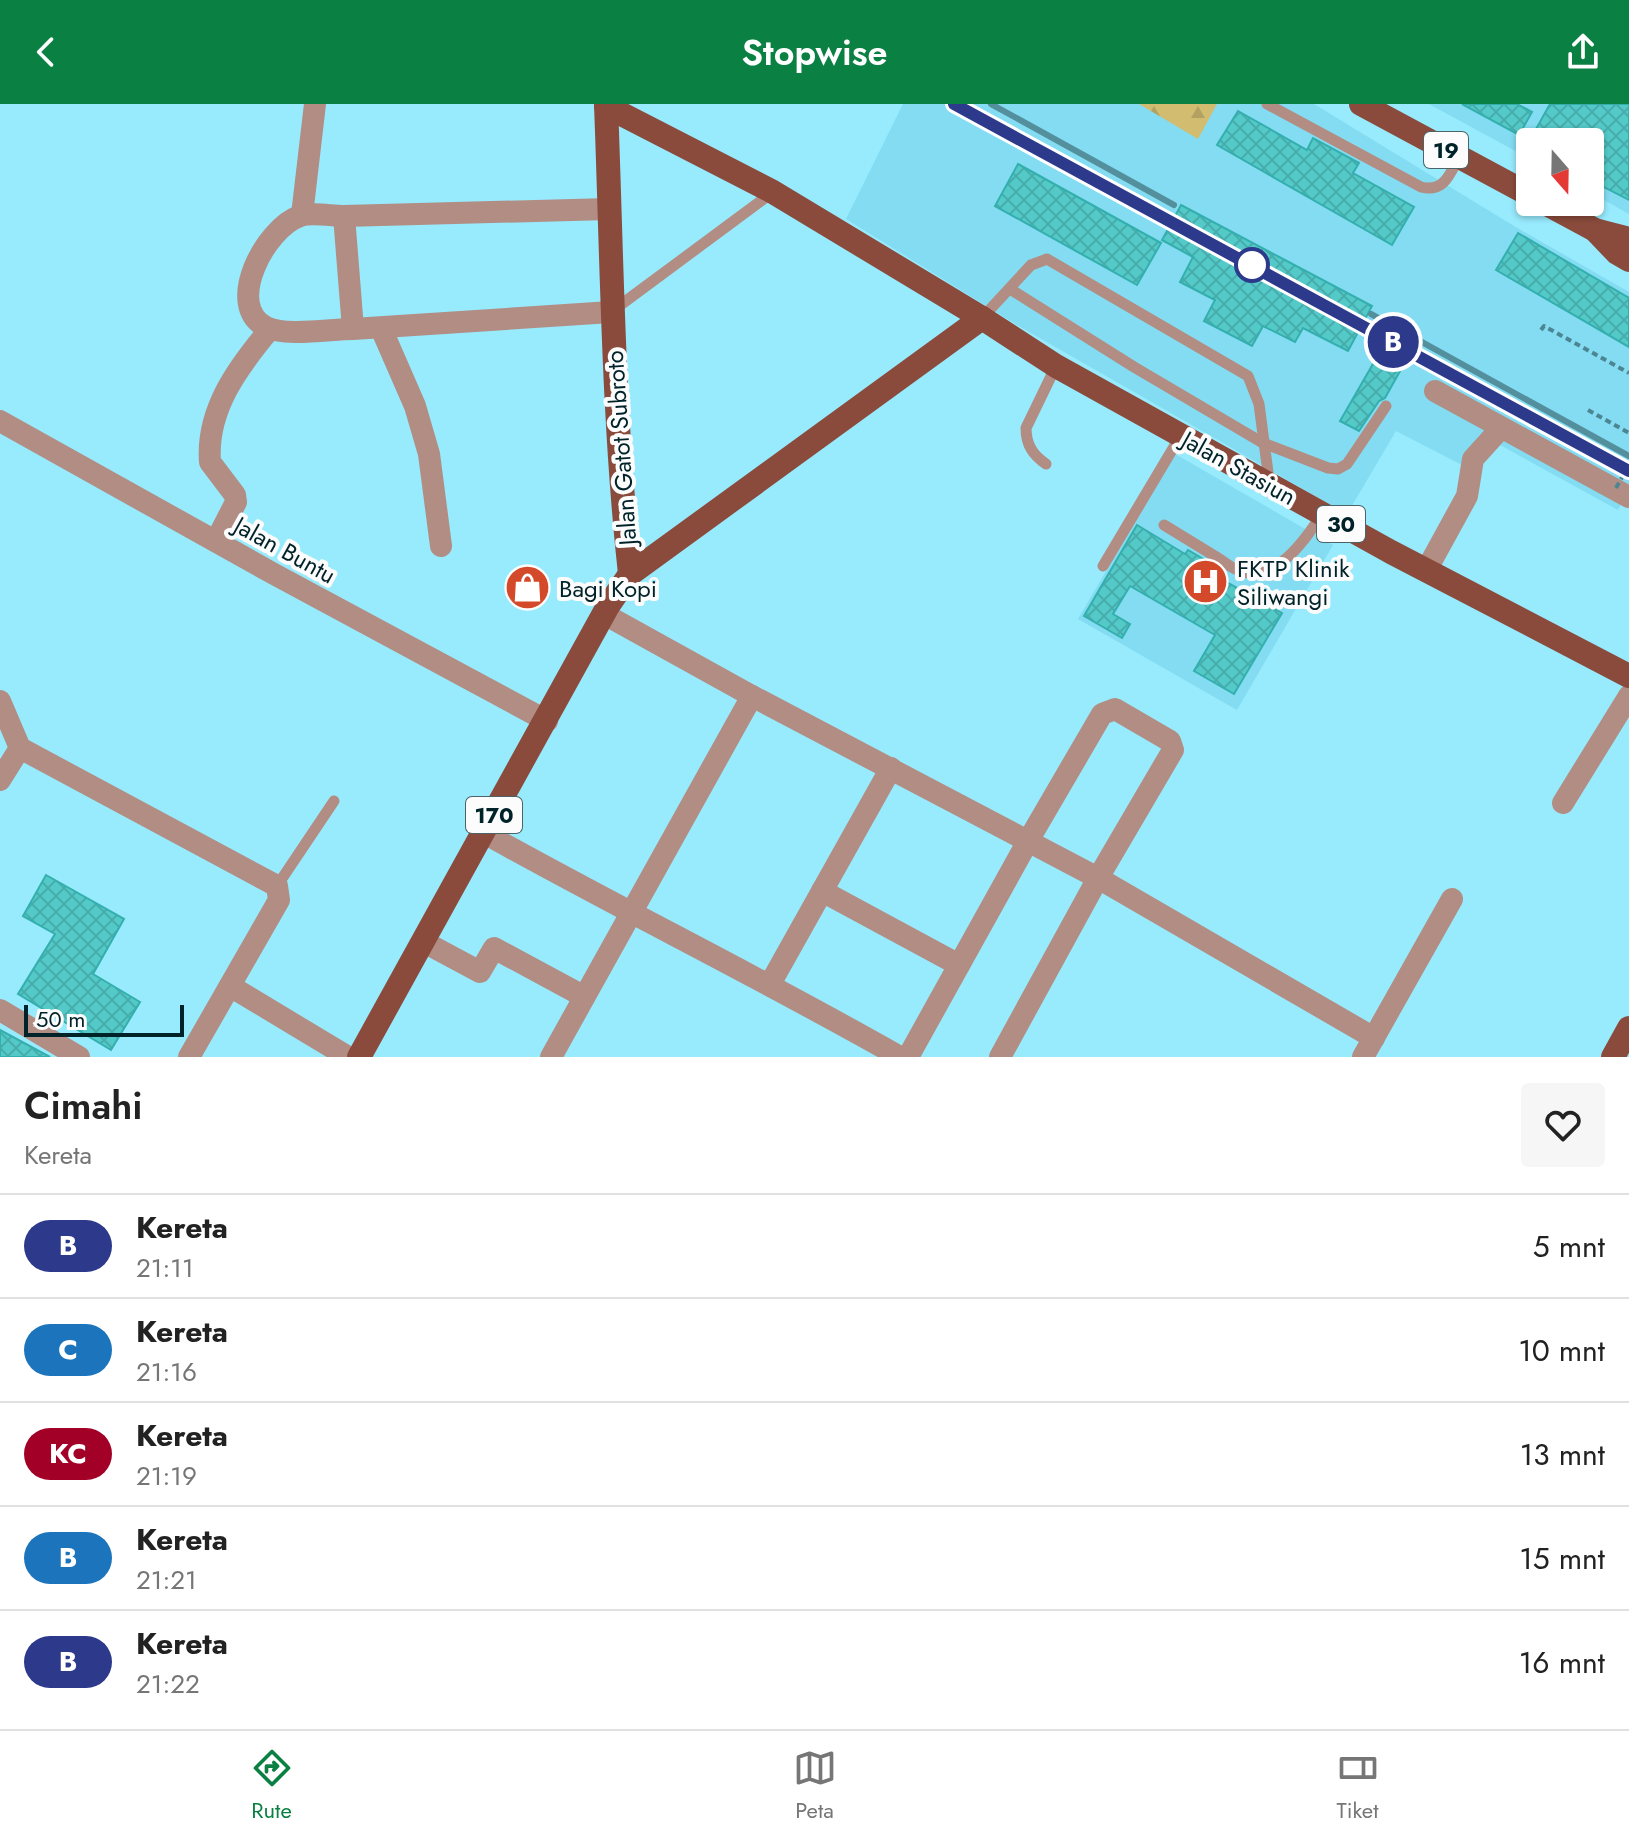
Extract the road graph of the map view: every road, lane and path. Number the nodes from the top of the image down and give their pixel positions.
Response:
1 (315, 104) edge
2 (1267, 104) edge
3 (1361, 104) edge
4 (606, 105) edge
5 (1459, 157) junction
6 (1516, 188) edge
7 (773, 192) junction
8 (609, 209) junction
9 (302, 215) junction
10 (344, 216) junction
11 (1569, 216) edge
12 (1595, 230) junction
13 (1629, 239) edge
14 (1629, 260) edge
15 (1010, 289) junction
16 (611, 312) junction
17 (982, 318) junction
18 (381, 328) junction
19 (270, 329) junction
20 (353, 329) junction
21 (1541, 330) dead end
22 (1056, 366) junction
23 (1629, 373) edge
24 (1435, 391) dead end
25 (1386, 406) dead end
26 (1588, 410) dead end
27 (0, 421) edge
28 (1501, 428) junction
29 (1629, 433) edge
30 (1181, 435) junction
31 (1263, 443) junction
32 (1046, 464) dead end
33 (1629, 465) edge
34 (1270, 485) junction
35 (1623, 493) edge
36 (623, 507) junction
37 (1322, 514) junction
38 (1164, 525) dead end
39 (216, 541) junction
40 (677, 542) junction
41 (441, 546) dead end
42 (1103, 566) dead end
43 (1427, 569) junction
44 (630, 574) junction
45 (604, 614) junction
46 (1629, 676) edge
47 (752, 696) junction
48 (1629, 696) edge
49 (0, 701) edge
50 (547, 721) junction
51 (20, 748) junction
52 (891, 768) junction
53 (0, 780) edge
54 (334, 801) dead end
55 (1563, 803) dead end
56 (484, 833) junction
57 (1028, 841) junction
58 (1098, 878) junction
59 (277, 886) junction
60 (822, 891) junction
61 (1452, 899) dead end
62 (632, 915) junction
63 (424, 942) junction
64 (959, 965) junction
65 (770, 984) junction
66 (230, 986) junction
67 (583, 996) junction
68 (0, 1010) edge
69 (1629, 1028) edge
70 (1368, 1047) edge
71 (79, 1057) edge
72 (189, 1057) edge
73 (348, 1057) edge
74 (359, 1057) edge
75 (551, 1057) edge
76 (900, 1057) edge
77 (908, 1057) edge
78 (1000, 1057) edge
79 (1613, 1057) edge

1 - 9 street
2 - 5 lane
3 - 5 main road, 19
4 - 7 main road, Jalan Stasiun / 30
4 - 8 main road, Jalan Gatot Subroto
5 - 6 main road, 19
7 - 16 lane
7 - 17 main road, Jalan Stasiun / 30
8 - 10 street
8 - 16 main road, Jalan Gatot Subroto
9 - 10 street
9 - 19 street
10 - 20 street
11 - 12 main road
12 - 13 main road
12 - 14 main road
15 - 17 lane
15 - 31 lane
15 - 31 lane
16 - 18 street
16 - 36 main road, Jalan Gatot Subroto
17 - 22 main road, Jalan Stasiun / 30
17 - 40 main road
18 - 20 street
18 - 41 street
19 - 20 street
19 - 39 street
21 - 23 path
22 - 30 main road, Jalan Stasiun / 30
22 - 32 lane
24 - 28 street
25 - 31 lane
26 - 29 path
27 - 39 street, Jalan Buntu
28 - 35 street
28 - 43 street
30 - 34 main road, Jalan Stasiun / 30
30 - 42 lane
31 - 34 lane
33 - 35 path, bridge
34 - 37 main road, Jalan Stasiun / 30
36 - 40 main road
36 - 44 main road, Jalan Gatot Subroto
37 - 38 lane
37 - 43 main road, Jalan Stasiun / 30
39 - 50 street, Jalan Buntu
40 - 44 main road
43 - 46 main road, Jalan Stasiun / 30
44 - 45 main road, Jalan Gatot Subroto / 170
45 - 47 street
45 - 50 main road, Jalan Gatot Subroto / 170
47 - 52 street
47 - 62 street
48 - 55 street
49 - 51 street
50 - 56 main road, Jalan Gatot Subroto / 170
51 - 53 street
51 - 59 street
52 - 57 street
52 - 60 street
54 - 59 lane
56 - 62 street
56 - 63 main road, Jalan Gatot Subroto / 170
57 - 58 street
57 - 58 street
57 - 64 street
58 - 70 street
58 - 78 street
59 - 66 street
60 - 64 street
60 - 65 street
61 - 70 street
62 - 65 street
62 - 67 street
63 - 67 street
63 - 74 main road, Jalan Gatot Subroto / 170
64 - 77 street
65 - 76 street
66 - 72 street
66 - 73 street
67 - 75 street
68 - 71 street
69 - 79 main road

